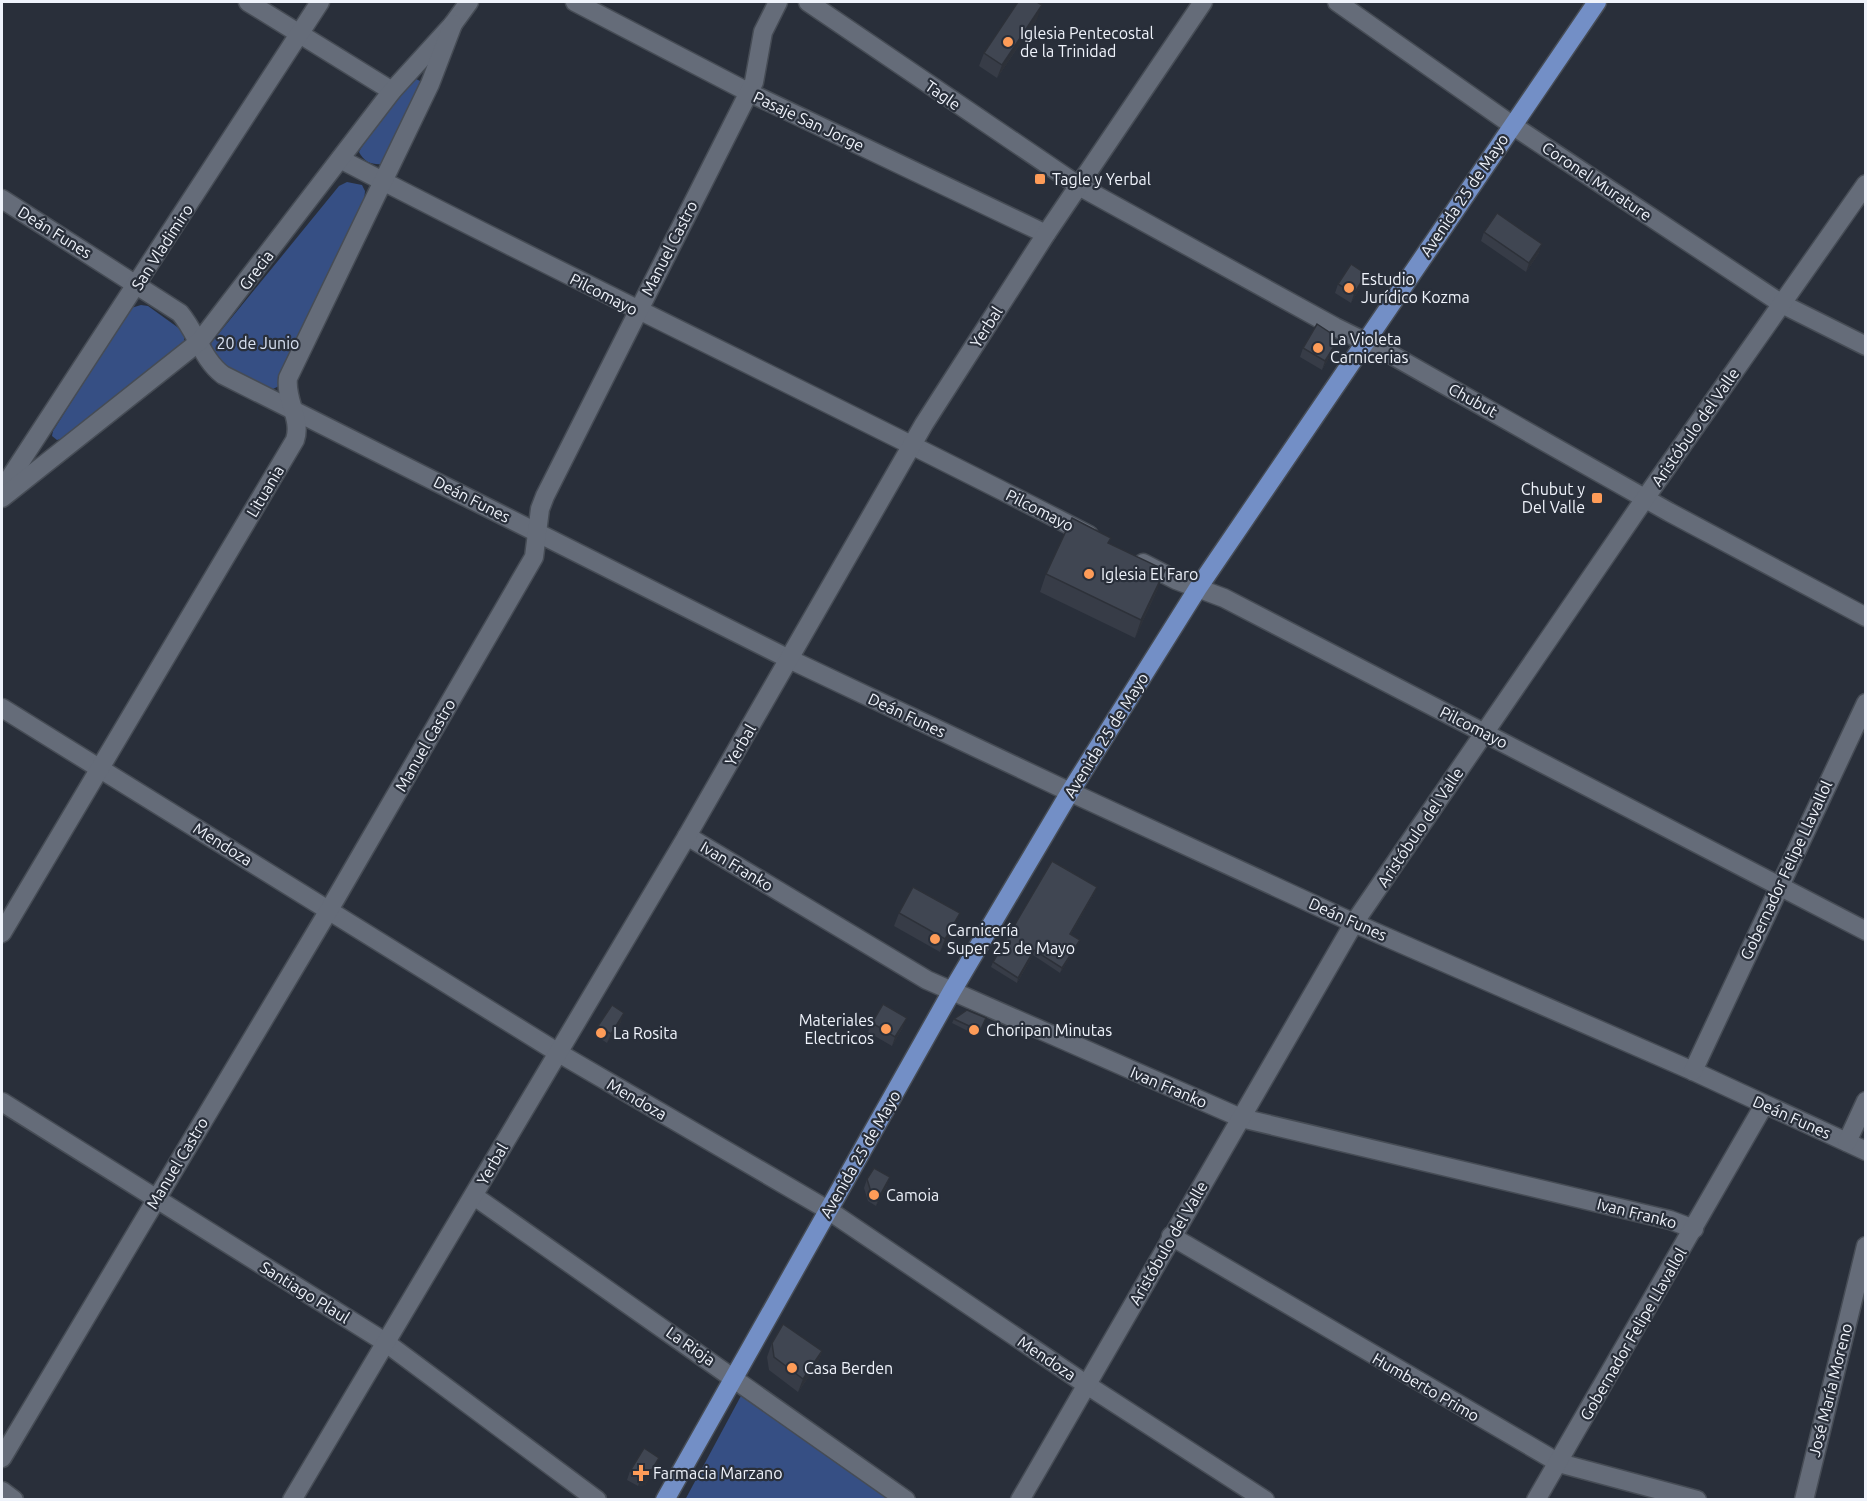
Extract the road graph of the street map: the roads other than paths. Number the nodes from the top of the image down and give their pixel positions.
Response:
1 (248, 2) edge
2 (320, 2) edge
3 (470, 2) edge
4 (575, 2) edge
5 (778, 2) edge
6 (808, 2) edge
7 (1203, 2) edge
8 (1337, 2) edge
9 (1597, 2) edge
10 (453, 24) junction
11 (299, 34) junction
12 (392, 91) junction
13 (748, 93) junction
14 (1512, 125) junction
15 (340, 159) junction
16 (383, 181) junction
17 (1866, 184) edge
18 (1078, 186) junction
19 (2, 199) edge
20 (1046, 234) junction
21 (138, 284) junction
22 (1782, 304) junction
23 (637, 311) junction
24 (200, 341) junction
25 (1365, 342) junction
26 (1866, 346) edge
27 (291, 408) junction
28 (914, 444) junction
29 (2, 490) edge
30 (1646, 497) junction
31 (2, 498) edge
32 (538, 532) junction
33 (1103, 542) edge
34 (1124, 553) edge
35 (1198, 588) junction
36 (1866, 617) edge
37 (789, 659) junction
38 (1866, 703) edge
39 (2, 708) edge
40 (1485, 732) junction
41 (99, 767) junction
42 (1070, 792) junction
43 (687, 836) junction
44 (1778, 886) junction
45 (329, 910) junction
46 (1354, 922) junction
47 (1866, 931) edge
48 (2, 933) edge
49 (952, 992) junction
50 (557, 1052) junction
51 (1693, 1071) junction
52 (1866, 1101) edge
53 (2, 1102) edge
54 (1764, 1105) junction
55 (1241, 1118) junction
56 (1847, 1142) junction
57 (1866, 1151) edge
58 (474, 1196) junction
59 (156, 1198) junction
60 (828, 1210) junction
61 (1694, 1229) junction
62 (1171, 1236) junction
63 (1866, 1246) edge
64 (385, 1342) junction
65 (733, 1376) junction
66 (1087, 1385) junction
67 (2, 1458) edge
68 (1558, 1463) junction
69 (2, 1491) edge
70 (15, 1500) edge
71 (292, 1500) edge
72 (597, 1500) edge
73 (665, 1500) edge
74 (906, 1500) edge
75 (1020, 1500) edge
76 (1265, 1500) edge
77 (1536, 1500) edge
78 (1697, 1500) edge
79 (1804, 1500) edge

1 - 11 street
2 - 11 street, San Vladimiro
3 - 10 street, Grecia
4 - 13 street, Pasaje San Jorge
5 - 13 street, Manuel Castro
6 - 18 street, Tagle
7 - 18 street, Yerbal
8 - 14 street, Coronel Murature
9 - 14 main road, Avenida 25 de Mayo
10 - 12 street, Grecia
10 - 16 street, Lituania
11 - 12 street
11 - 21 street, San Vladimiro
12 - 15 street, Grecia
13 - 20 street, Pasaje San Jorge
13 - 23 street, Manuel Castro
14 - 22 street, Coronel Murature
14 - 25 main road, Avenida 25 de Mayo
15 - 16 street, Pilcomayo
15 - 24 street, Grecia
16 - 23 street, Pilcomayo
16 - 27 street, Lituania
17 - 22 street, Aristóbulo del Valle
18 - 20 street, Yerbal
18 - 25 street, Chubut
19 - 21 street, Deán Funes
20 - 28 street, Yerbal
21 - 24 street, Deán Funes
21 - 29 street, San Vladimiro
22 - 26 street, Coronel Murature
22 - 30 street, Aristóbulo del Valle
23 - 28 street, Pilcomayo
23 - 32 street, Manuel Castro
24 - 27 street, Deán Funes
24 - 31 street, Grecia
25 - 30 street, Chubut
25 - 35 main road, Avenida 25 de Mayo
27 - 32 street, Deán Funes
27 - 41 street, Lituania
28 - 33 street, Pilcomayo
28 - 37 street, Yerbal
30 - 36 street, Chubut
30 - 40 street, Aristóbulo del Valle
32 - 37 street, Deán Funes
32 - 45 street, Manuel Castro
34 - 35 street, Pilcomayo
35 - 40 street, Pilcomayo
35 - 42 main road, Avenida 25 de Mayo
37 - 42 street, Deán Funes
37 - 43 street, Yerbal
38 - 44 street, Gobernador Felipe Llavallol
39 - 41 street, Mendoza
40 - 44 street, Pilcomayo
40 - 46 street, Aristóbulo del Valle
41 - 45 street, Mendoza
41 - 48 street, Lituania
42 - 46 street, Deán Funes
42 - 49 main road, Avenida 25 de Mayo
43 - 49 street, Ivan Franko
43 - 50 street, Yerbal
44 - 47 street, Pilcomayo
44 - 51 street, Gobernador Felipe Llavallol
45 - 50 street, Mendoza
45 - 59 street, Manuel Castro
46 - 51 street, Deán Funes
46 - 55 street, Aristóbulo del Valle
49 - 55 street, Ivan Franko
49 - 60 main road, Avenida 25 de Mayo
50 - 58 street, Yerbal
50 - 60 street, Mendoza
51 - 54 street, Deán Funes
52 - 56 street
53 - 59 street, Santiago Plaul
54 - 56 street, Deán Funes
54 - 61 street, Gobernador Felipe Llavallol
55 - 61 street, Ivan Franko
55 - 62 street, Aristóbulo del Valle
56 - 57 street, Deán Funes
58 - 64 street, Yerbal
58 - 65 street, La Rioja
59 - 64 street, Santiago Plaul
59 - 67 street, Manuel Castro
60 - 65 main road, Avenida 25 de Mayo
60 - 66 street, Mendoza
61 - 68 street, Gobernador Felipe Llavallol
62 - 66 street, Aristóbulo del Valle
62 - 68 street, Humberto Primo
63 - 79 street, José María Moreno
64 - 71 street, Yerbal
64 - 72 street, Santiago Plaul
65 - 73 main road, Avenida 25 de Mayo
65 - 74 street, La Rioja
66 - 75 street, Aristóbulo del Valle
66 - 76 street, Mendoza
68 - 77 street, Gobernador Felipe Llavallol
68 - 78 street, Humberto Primo
69 - 70 street

